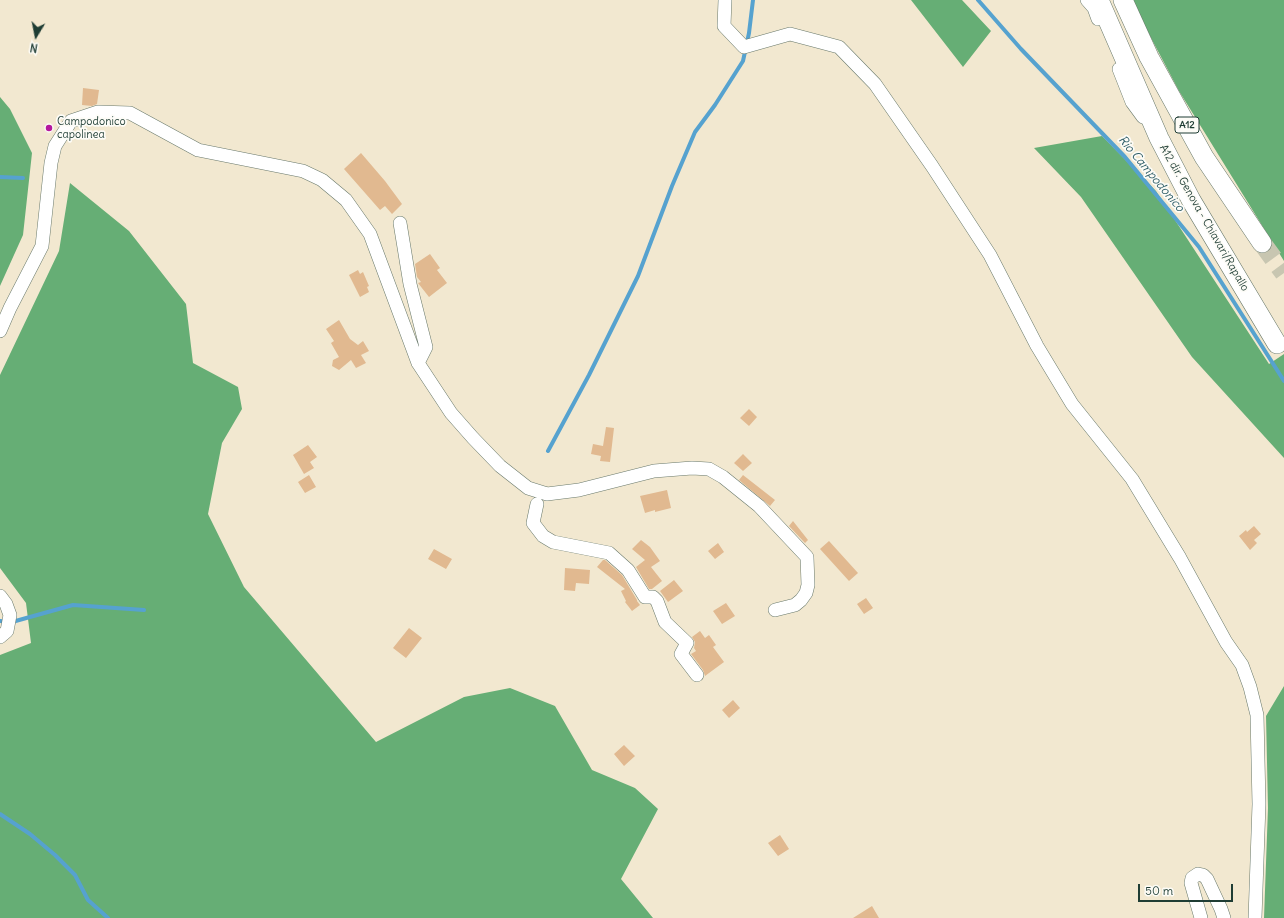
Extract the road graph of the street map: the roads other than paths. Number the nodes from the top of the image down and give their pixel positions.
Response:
1 (725, 0) edge
2 (1087, 0) edge
3 (1099, 0) edge
4 (1123, 0) edge
5 (1159, 138) junction
6 (400, 223) dead end
7 (1262, 242) tunnel mouth
8 (0, 331) edge
9 (1277, 344) dead end
10 (418, 363) junction
11 (537, 504) dead end
12 (0, 596) edge
13 (775, 610) dead end
14 (0, 637) edge
15 (697, 675) dead end
16 (1201, 918) edge
17 (1224, 918) edge
18 (1254, 918) edge

1 - 18 street
2 - 5 street
3 - 5 highway, A12 dir. Genova - Chiavari/Rapallo
4 - 7 highway, A12
5 - 9 highway, A12 dir. Genova - Chiavari/Rapallo
6 - 10 street
8 - 10 street
10 - 13 street
11 - 15 street
12 - 14 street
16 - 17 street

